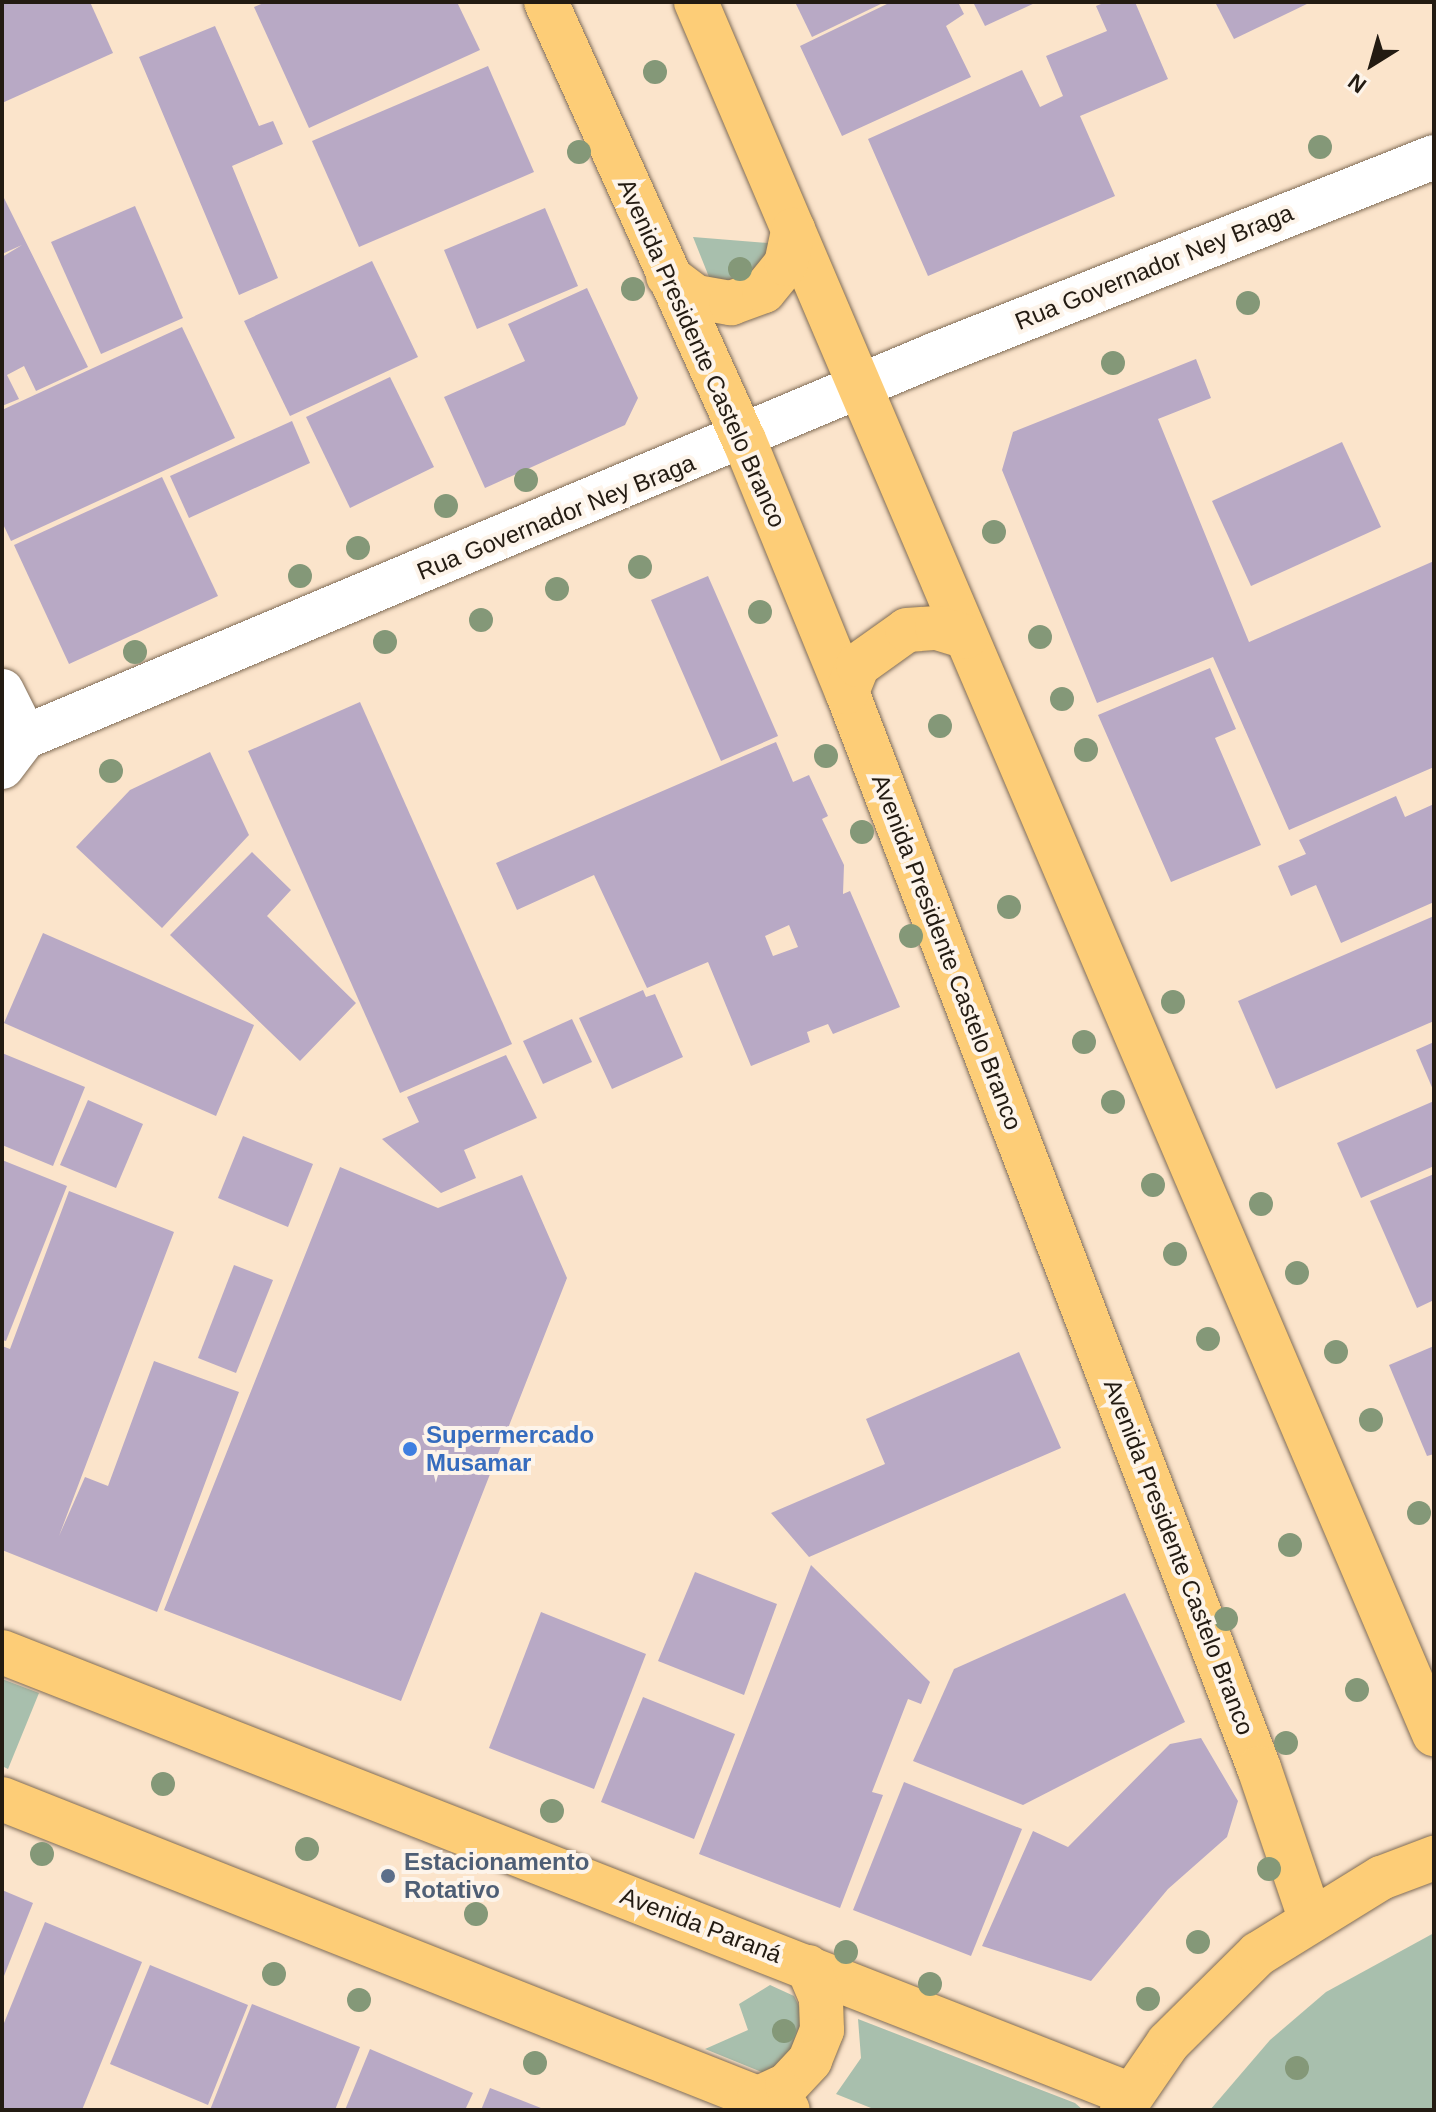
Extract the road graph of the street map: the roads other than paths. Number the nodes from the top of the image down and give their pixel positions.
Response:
1 (546, 2) edge
2 (696, 2) edge
3 (1434, 157) edge
4 (793, 230) junction
5 (668, 276) junction
6 (860, 386) junction
7 (744, 440) junction
8 (966, 637) junction
9 (2, 691) edge
10 (847, 692) junction
11 (10, 740) edge
12 (2, 1652) edge
13 (1434, 1734) edge
14 (2, 1799) edge
15 (1434, 1858) edge
16 (1310, 1918) junction
17 (808, 1967) junction
18 (1127, 2102) edge
19 (773, 2104) edge

1 - 5 main road, Avenida Presidente Castelo Branco
2 - 4 main road
3 - 6 street, Rua Governador Ney Braga
4 - 5 main road
4 - 6 main road
5 - 7 main road, Avenida Presidente Castelo Branco
6 - 7 street, Rua Governador Ney Braga
6 - 8 main road
7 - 10 main road, Avenida Presidente Castelo Branco
7 - 11 street, Rua Governador Ney Braga
8 - 10 main road
8 - 13 main road
9 - 11 street
10 - 16 main road, Avenida Presidente Castelo Branco
12 - 17 main road, Avenida Paraná
14 - 19 main road
15 - 16 main road
16 - 18 main road
17 - 18 main road, Avenida Paraná
17 - 19 main road

